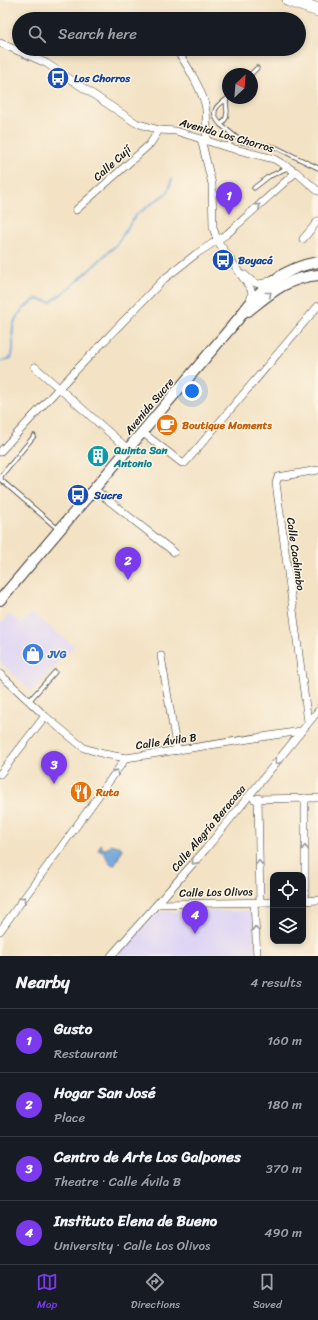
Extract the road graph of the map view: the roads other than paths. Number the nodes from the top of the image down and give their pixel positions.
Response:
1 (289, 0) edge
2 (318, 10) edge
3 (0, 43) edge
4 (12, 48) edge
5 (30, 56) edge
6 (180, 56) edge
7 (222, 103) edge
8 (227, 104) edge
9 (221, 125) junction
10 (160, 130) junction
11 (233, 135) junction
12 (204, 140) junction
13 (228, 147) junction
14 (288, 167) junction
15 (318, 168) edge
16 (296, 172) junction
17 (254, 188) dead end
18 (318, 190) edge
19 (212, 194) junction
20 (223, 194) dead end
21 (76, 210) dead end
22 (318, 221) edge
23 (303, 239) dead end
24 (217, 240) junction
25 (318, 262) edge
26 (238, 269) junction
27 (318, 275) edge
28 (278, 276) junction
29 (250, 303) junction
30 (318, 306) edge
31 (239, 318) junction
32 (35, 367) dead end
33 (59, 388) junction
34 (142, 432) junction
35 (34, 436) dead end
36 (128, 449) junction
37 (0, 452) edge
38 (318, 470) edge
39 (94, 490) junction
40 (59, 530) junction
41 (174, 552) dead end
42 (0, 600) edge
43 (161, 656) dead end
44 (54, 672) dead end
45 (0, 674) edge
46 (29, 701) junction
47 (318, 711) edge
48 (45, 716) junction
49 (308, 722) junction
50 (301, 731) junction
51 (177, 751) junction
52 (126, 758) junction
53 (0, 774) edge
54 (258, 798) junction
55 (305, 798) junction
56 (318, 798) edge
57 (248, 799) junction
58 (304, 872) edge
59 (318, 900) edge
60 (306, 901) edge
61 (270, 902) edge
62 (257, 903) junction
63 (159, 904) junction
64 (0, 931) edge
65 (111, 956) edge
66 (257, 956) edge

1 - 2 highway
3 - 4 street, Avenida Los Chorros
5 - 10 street, Avenida Los Chorros
6 - 12 street
7 - 9 lane
8 - 9 lane
9 - 11 lane
10 - 12 street, Avenida Los Chorros
10 - 21 street, Calle Cují
11 - 13 lane
11 - 15 lane
12 - 13 street, Avenida Los Chorros
12 - 19 street
13 - 14 street, Avenida Los Chorros
14 - 16 street, Avenida Los Chorros
14 - 17 lane
16 - 18 street, Avenida Los Chorros
24 -> 16 street
19 - 20 lane
19 - 24 street
22 - 23 street
24 - 26 street
24 - 33 street
25 - 28 main road, Avenida Sucre
26 - 28 street
26 - 29 street
31 -> 27 main road, Avenida Sucre
28 - 29 main road, Avenida Sucre
29 - 31 main road, Avenida Sucre
30 - 34 street
31 - 34 main road, Avenida Sucre
32 - 33 street
33 - 36 street
33 - 37 street
34 - 36 main road, Avenida Sucre
35 - 40 lane
36 - 39 main road, Avenida Sucre
38 - 49 street, Calle Cachimbo
39 - 40 main road, Avenida Sucre
39 - 41 street
40 - 42 main road, Avenida Sucre
43 - 51 street
44 - 46 lane
45 - 46 street
46 - 48 street
47 - 49 street, Calle Alegría Beracasa
48 - 52 street
48 - 53 street
49 - 50 street, Calle Alegría Beracasa
50 - 51 street, Calle Ávila B
50 -> 57 street, Calle Alegría Beracasa
51 - 52 street, Calle Ávila B
64 -> 52 street, Calle Ávila B
54 - 55 street
54 - 57 street
62 -> 54 street
55 - 56 street
58 -> 55 street
57 -> 63 street, Calle Alegría Beracasa
59 - 60 street
61 - 62 street, Calle Los Olivos
62 - 63 street, Calle Los Olivos
66 -> 62 street
63 - 65 street, Calle Alegría Beracasa

